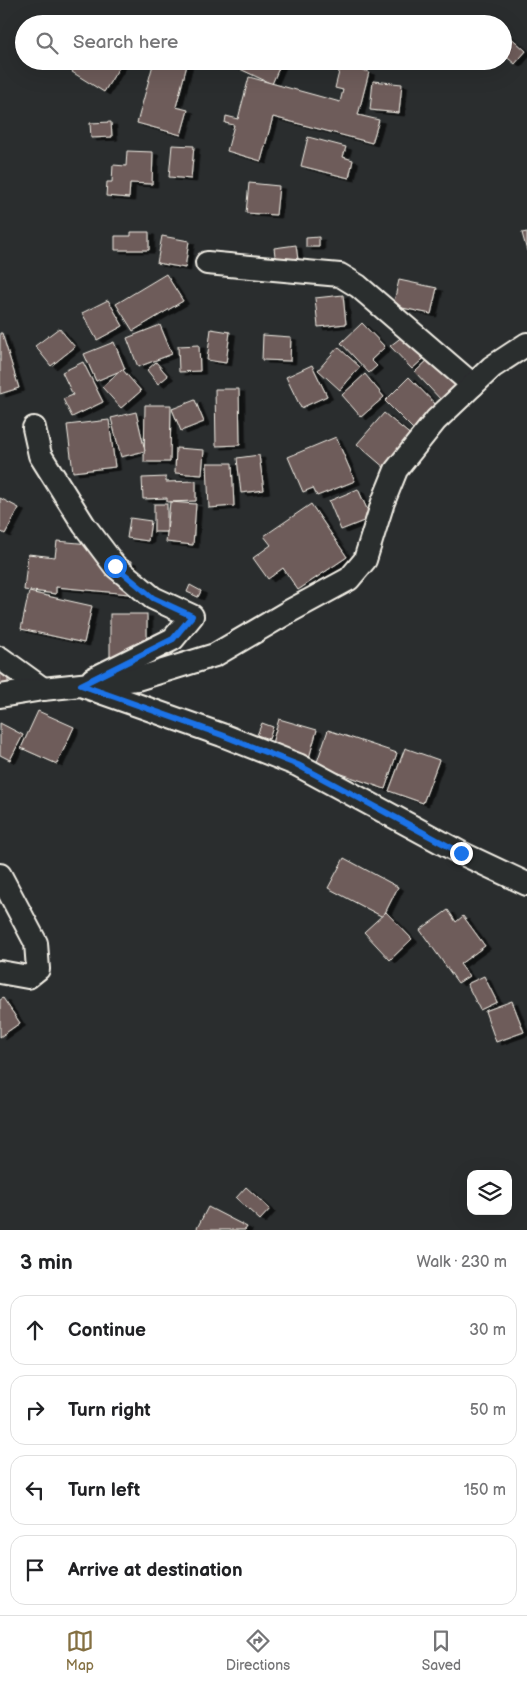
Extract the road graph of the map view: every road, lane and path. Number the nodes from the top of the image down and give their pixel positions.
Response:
1 (208, 263) dead end
2 (527, 344) edge
3 (473, 386) junction
4 (34, 428) dead end
5 (0, 658) edge
6 (81, 685) junction
7 (43, 689) junction
8 (0, 696) edge
9 (0, 875) edge
10 (527, 884) edge
11 (0, 972) edge

1 - 3 street
2 - 3 street
3 - 6 street
4 - 6 street
5 - 7 street
6 - 7 street
6 - 10 street
7 - 8 street
9 - 11 street

